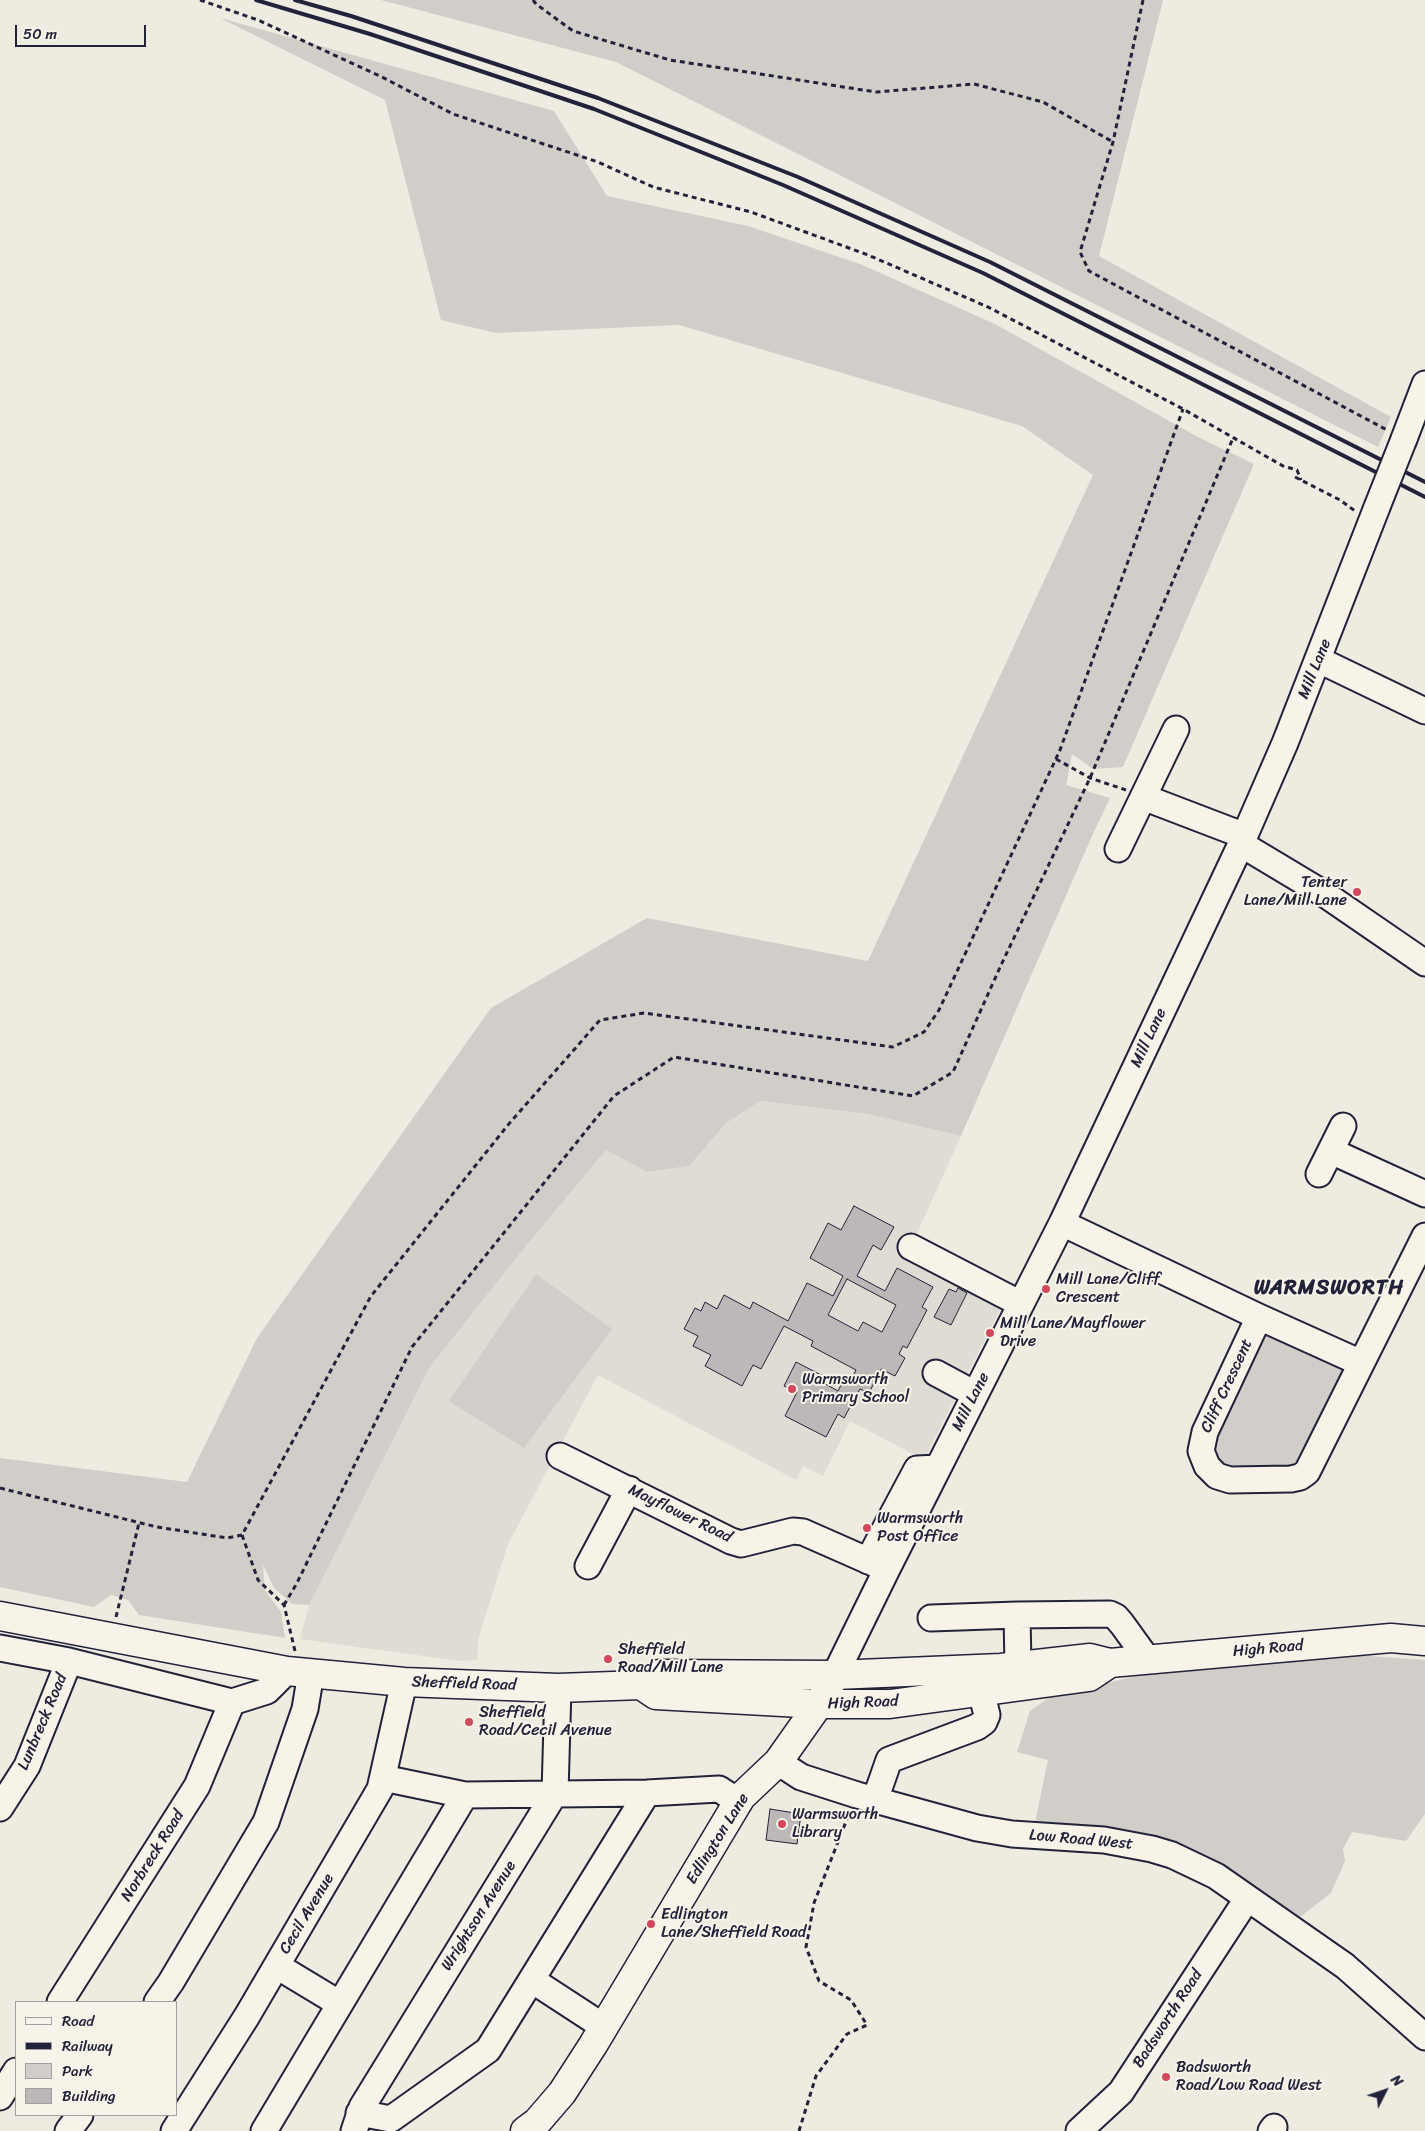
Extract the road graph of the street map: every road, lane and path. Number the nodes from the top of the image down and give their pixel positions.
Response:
1 (200, 0) edge
2 (533, 0) edge
3 (1143, 0) edge
4 (1113, 142) junction
5 (1425, 384) edge
6 (1183, 409) junction
7 (1233, 438) junction
8 (1404, 439) junction
9 (1295, 477) dead end
10 (1301, 480) junction
11 (1374, 515) junction
12 (1319, 660) junction
13 (1425, 712) edge
14 (1176, 729) dead end
15 (1056, 758) junction
16 (1090, 778) junction
17 (1143, 797) junction
18 (1243, 840) junction
19 (1118, 849) dead end
20 (1425, 963) edge
21 (1343, 1126) dead end
22 (1331, 1151) junction
23 (1319, 1174) dead end
24 (1425, 1194) edge
25 (1062, 1222) junction
26 (1425, 1236) edge
27 (911, 1247) dead end
28 (1020, 1304) junction
29 (1259, 1317) junction
30 (1361, 1363) junction
31 (936, 1373) dead end
32 (975, 1394) junction
33 (560, 1456) dead end
34 (0, 1488) edge
35 (629, 1489) junction
36 (139, 1523) junction
37 (242, 1535) junction
38 (877, 1565) junction
39 (588, 1566) dead end
40 (284, 1605) junction
41 (0, 1616) edge
42 (1017, 1616) junction
43 (931, 1618) dead end
44 (111, 1637) junction
45 (1425, 1641) edge
46 (0, 1648) edge
47 (1148, 1660) junction
48 (69, 1661) junction
49 (1110, 1664) junction
50 (1018, 1666) junction
51 (298, 1672) junction
52 (835, 1676) junction
53 (404, 1682) junction
54 (641, 1685) junction
55 (558, 1688) junction
56 (981, 1691) junction
57 (232, 1702) junction
58 (819, 1704) junction
59 (778, 1762) junction
60 (383, 1778) junction
61 (554, 1793) junction
62 (647, 1794) junction
63 (465, 1795) junction
64 (866, 1798) junction
65 (738, 1802) junction
66 (0, 1808) edge
67 (1247, 1899) junction
68 (277, 1966) junction
69 (533, 1978) junction
70 (61, 2001) edge
71 (159, 2001) edge
72 (340, 2004) junction
73 (604, 2027) junction
74 (1425, 2037) edge
75 (15, 2073) edge
76 (0, 2097) edge
77 (79, 2116) edge
78 (357, 2122) edge
79 (68, 2131) edge
80 (174, 2131) edge
81 (264, 2131) edge
82 (525, 2131) edge
83 (799, 2131) edge
84 (1079, 2131) edge

1 - 6 path
2 - 4 path
3 - 4 path
4 - 8 path
5 - 8 street, Mill Lane
6 - 7 path
6 - 15 path
7 - 10 path
7 - 16 path
8 - 11 street, Mill Lane, bridge
9 - 10 path
10 - 11 path
11 - 12 street, Mill Lane
12 - 13 street
12 - 18 street, Mill Lane
14 - 17 street
15 - 16 path
15 - 37 path
16 - 17 path
16 - 40 path
17 - 18 street
17 - 19 street
18 - 20 street
18 - 25 street, Mill Lane
21 - 22 street
22 - 23 street
22 - 24 street
25 - 28 street, Mill Lane
25 - 29 street
26 - 30 street, Cliff Crescent
27 - 28 street
28 - 32 street, Mill Lane
29 - 30 street
29 - 30 street, Cliff Crescent
31 - 32 street
32 - 38 street, Mill Lane
33 - 35 street, Mayflower Road
34 - 36 path
35 - 38 street, Mayflower Road
35 - 39 street
36 - 37 path
36 - 44 path
37 - 40 path
38 - 52 street, Mill Lane
40 - 51 path
41 - 44 main road, Sheffield Road
42 - 43 street
42 - 47 street
42 - 50 street
44 - 51 main road, Sheffield Road
45 - 47 main road, High Road
46 - 48 street
47 - 49 main road, High Road
48 - 57 street
48 - 66 street, Lunbreck Road
49 - 50 main road, High Road
49 - 56 main road, High Road
50 - 52 main road, High Road
51 - 53 main road, Sheffield Road
51 - 57 street
51 - 71 street
52 - 54 main road, Sheffield Road
52 - 58 main road, Edlington Lane
53 - 55 main road, Sheffield Road
53 - 60 street, Cecil Avenue
54 - 55 main road, Sheffield Road
54 - 58 main road, Sheffield Road
55 - 61 street, Wrightson Avenue
56 - 58 main road, High Road
56 - 64 street
57 - 70 street, Norbreck Road
58 - 59 main road, Edlington Lane
59 - 64 street, Low Road West
59 - 65 main road, Edlington Lane
60 - 63 street
60 - 68 street, Cecil Avenue
61 - 62 street
61 - 63 street
61 - 78 street, Wrightson Avenue
62 - 65 street
62 - 69 street
63 - 72 street
64 - 67 street, Low Road West
64 - 83 path
65 - 73 main road, Edlington Lane
67 - 74 street, Low Road West
67 - 84 street, Badsworth Road
68 - 72 street
68 - 80 street, Cecil Avenue
69 - 73 street
69 - 78 street
72 - 81 street
73 - 82 main road, Edlington Lane
75 - 76 street
77 - 79 street

